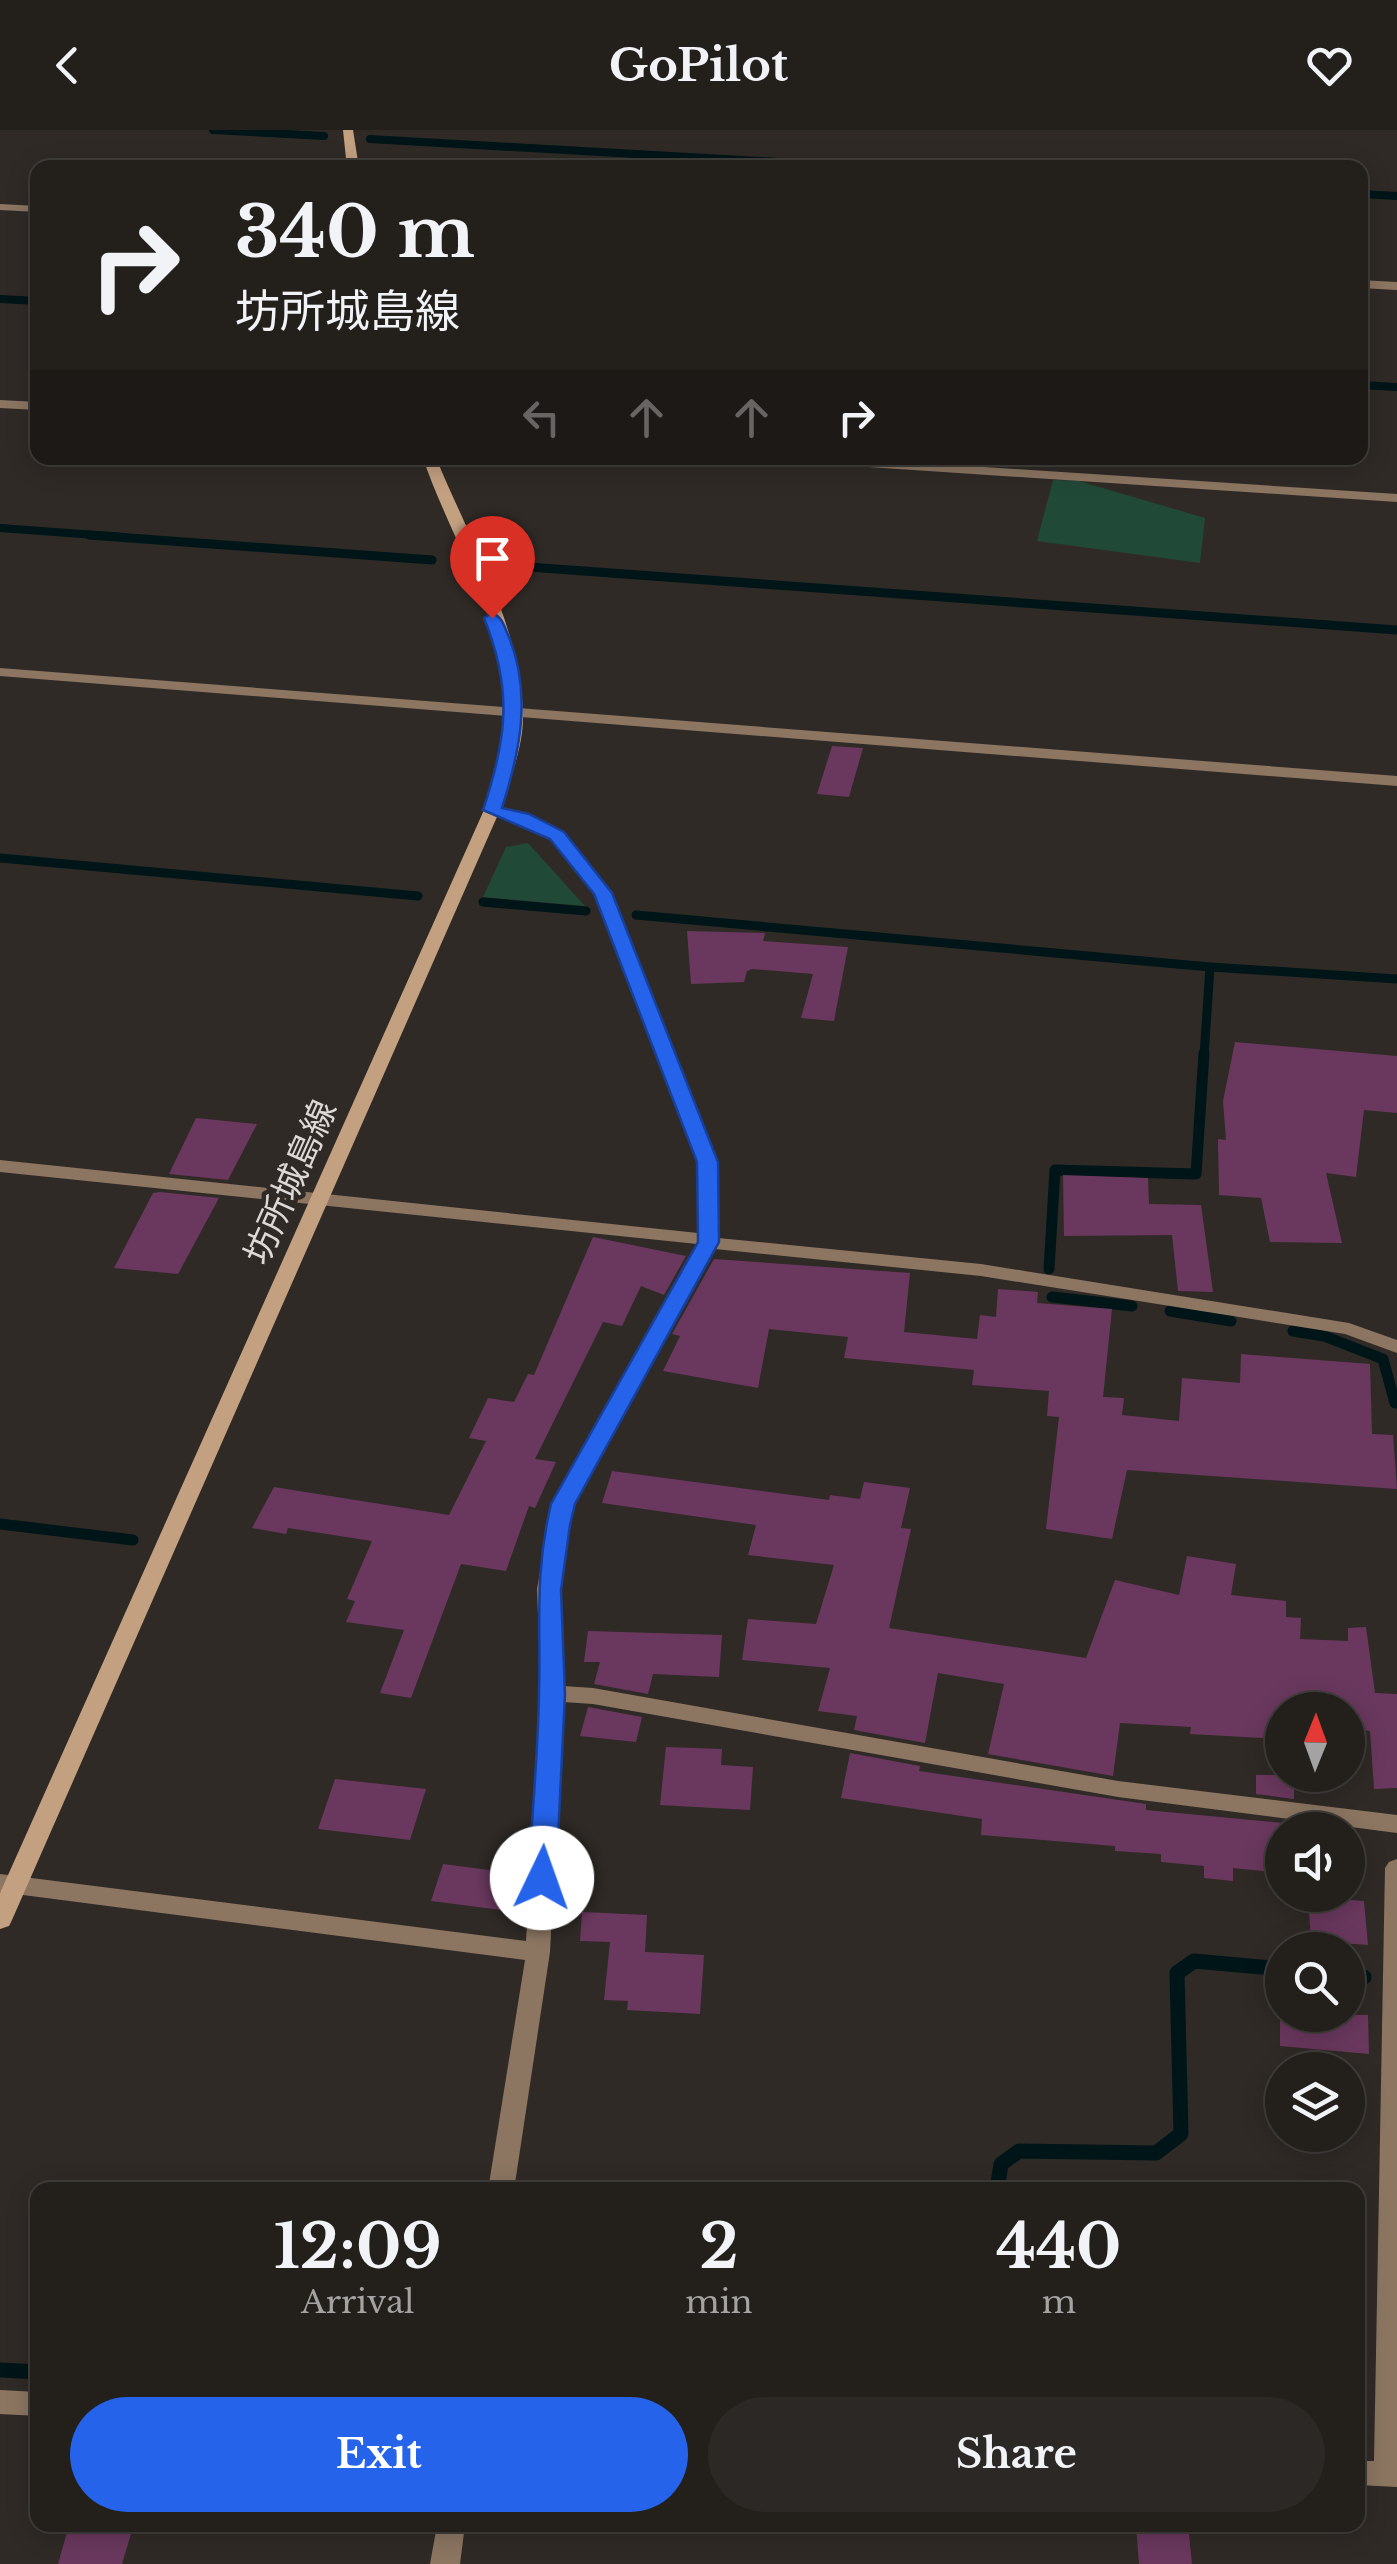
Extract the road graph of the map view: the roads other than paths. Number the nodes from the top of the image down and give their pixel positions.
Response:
1 (348, 130) edge
2 (352, 160) edge
3 (0, 206) edge
4 (30, 208) edge
5 (1368, 284) edge
6 (1397, 286) edge
7 (0, 404) edge
8 (30, 406) edge
9 (432, 465) edge
10 (899, 465) edge
11 (1397, 498) edge
12 (0, 672) edge
13 (515, 712) junction
14 (1397, 781) edge
15 (492, 810) junction
16 (0, 1166) edge
17 (319, 1198) junction
18 (708, 1242) junction
19 (1397, 1347) edge
20 (552, 1694) junction
21 (1397, 1824) edge
22 (1397, 1868) edge
23 (8, 1884) edge
24 (0, 1920) edge
25 (538, 1952) junction
26 (502, 2182) edge
27 (0, 2402) edge
28 (30, 2404) edge
29 (1365, 2473) edge
30 (1393, 2475) edge
31 (450, 2532) edge
32 (446, 2564) edge

1 - 2 main road
3 - 4 street
5 - 6 street
7 - 8 street
9 - 13 main road, 坊所城島線
10 - 11 street
12 - 13 street
13 - 14 street
13 - 15 main road, 坊所城島線
15 - 17 main road, 坊所城島線
15 - 18 street
16 - 17 street
17 - 18 street
17 - 23 main road, 坊所城島線
18 - 19 street
18 - 20 street
20 - 21 street
20 - 25 street
22 - 30 street
23 - 24 main road, 坊所城島線
23 - 25 street
25 - 26 street
27 - 28 street
29 - 30 street
31 - 32 street

